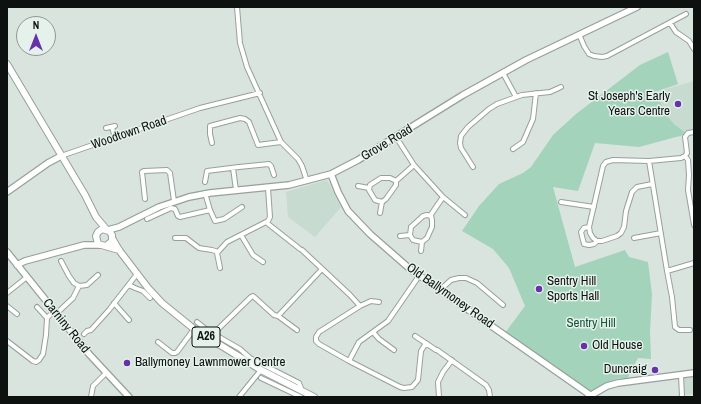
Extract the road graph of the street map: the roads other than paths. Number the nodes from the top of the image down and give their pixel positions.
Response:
1 (237, 7) edge
2 (637, 7) edge
3 (686, 14) dead end
4 (670, 23) junction
5 (580, 34) junction
6 (694, 49) edge
7 (7, 64) edge
8 (503, 73) junction
9 (561, 87) dead end
10 (260, 93) junction
11 (536, 93) junction
12 (516, 97) junction
13 (106, 128) dead end
14 (694, 132) edge
15 (396, 137) junction
16 (115, 138) junction
17 (282, 142) junction
18 (212, 143) dead end
19 (512, 149) dead end
20 (61, 156) junction
21 (685, 156) junction
22 (649, 161) junction
23 (414, 165) junction
24 (473, 167) dead end
25 (233, 168) junction
26 (331, 174) junction
27 (274, 175) dead end
28 (307, 181) junction
29 (396, 181) junction
30 (205, 182) dead end
31 (652, 184) junction
32 (358, 186) dead end
33 (268, 188) junction
34 (369, 188) junction
35 (236, 190) junction
36 (7, 192) edge
37 (206, 193) junction
38 (443, 197) junction
39 (145, 199) dead end
40 (692, 199) edge
41 (174, 201) junction
42 (382, 202) junction
43 (561, 202) dead end
44 (242, 207) dead end
45 (594, 207) junction
46 (210, 210) junction
47 (380, 213) dead end
48 (430, 216) junction
49 (465, 216) dead end
50 (96, 217) junction
51 (147, 219) dead end
52 (267, 223) junction
53 (694, 225) edge
54 (119, 227) junction
55 (589, 227) junction
56 (108, 230) junction
57 (661, 233) junction
58 (96, 235) junction
59 (241, 235) junction
60 (410, 235) junction
61 (400, 236) dead end
62 (112, 237) junction
63 (175, 238) dead end
64 (634, 238) dead end
65 (597, 241) junction
66 (422, 242) junction
67 (84, 245) junction
68 (103, 245) junction
69 (119, 250) junction
70 (421, 251) dead end
71 (7, 252) edge
72 (218, 252) junction
73 (61, 261) dead end
74 (263, 262) dead end
75 (694, 263) edge
76 (17, 265) junction
77 (220, 268) dead end
78 (322, 269) junction
79 (667, 271) junction
80 (98, 274) dead end
81 (137, 274) junction
82 (419, 276) junction
83 (27, 277) junction
84 (129, 284) junction
85 (79, 286) junction
86 (440, 290) junction
87 (7, 293) edge
88 (150, 298) dead end
89 (379, 302) dead end
90 (114, 303) junction
91 (503, 305) dead end
92 (7, 306) edge
93 (360, 306) junction
94 (37, 307) dead end
95 (55, 313) junction
96 (17, 314) dead end
97 (278, 316) junction
98 (47, 318) junction
99 (128, 320) dead end
100 (197, 322) dead end
101 (194, 329) junction
102 (297, 330) dead end
103 (690, 330) dead end
104 (373, 332) junction
105 (214, 333) junction
106 (84, 334) dead end
107 (416, 336) dead end
108 (7, 342) edge
109 (158, 342) dead end
110 (426, 343) junction
111 (240, 349) junction
112 (394, 350) dead end
113 (236, 355) junction
114 (452, 360) junction
115 (349, 361) junction
116 (261, 370) junction
117 (106, 373) junction
118 (694, 373) edge
119 (681, 375) junction
120 (262, 378) dead end
121 (302, 394) edge
122 (591, 396) edge
123 (91, 397) edge
124 (129, 397) edge
125 (239, 397) edge
126 (314, 397) edge
127 (438, 397) edge
128 (490, 397) edge
129 (682, 397) edge

1 - 10 street
2 - 5 street, Grove Road
3 - 4 street
4 - 5 street
4 - 6 street
5 - 8 street, Grove Road
7 - 20 main road, A26
8 - 12 street
8 - 15 street, Grove Road
9 - 11 street
10 - 16 street, Woodtown Road
10 - 17 street
11 - 12 street
11 - 19 street
12 - 24 street
13 - 16 street
14 - 21 street
15 - 23 street
15 - 26 street, Grove Road
16 - 20 street, Woodtown Road
17 - 18 street
17 - 28 street
20 - 36 street, Woodtown Road
20 - 50 main road, A26
21 - 22 street
21 - 40 street
22 - 31 street
22 - 45 street
23 - 29 street
23 - 38 street
25 - 27 street
25 - 30 street
25 - 35 street
26 - 28 street, Grove Road
26 - 82 street, Old Ballymoney Road
28 - 33 street, Grove Road
29 - 34 street
29 - 42 street
31 - 57 street
31 - 65 street
32 - 34 street
33 - 35 street, Grove Road
33 - 52 street
34 - 42 street
35 - 37 street, Grove Road
37 - 41 street, Grove Road
37 - 46 street
38 - 48 street
38 - 49 street
39 - 41 street
40 - 53 street
41 - 54 street, Grove Road
42 - 47 street
43 - 45 street
44 - 46 street
45 - 55 street
46 - 51 street
48 - 60 street
48 - 66 street
50 - 56 main road, A26
50 - 58 main road, A26
52 - 59 street
52 - 78 street
54 - 56 street, Grove Road
54 - 62 street, Grove Road
55 - 65 street
55 - 65 street
56 - 58 main road
56 - 62 main road, A26
57 - 64 street
57 - 79 street
58 - 67 street
58 - 68 main road, A26
59 - 72 street
59 - 74 street
60 - 61 street
60 - 66 street
62 - 68 main road
62 - 69 main road, A26
63 - 72 street
66 - 70 street
67 - 68 street
67 - 76 street
68 - 69 main road
69 - 81 main road, A26
71 - 76 street, Carniny Road
72 - 77 street
73 - 85 street
75 - 79 street
76 - 83 street, Carniny Road
78 - 93 street
78 - 97 street
79 - 103 street
80 - 85 street
81 - 84 street
81 - 101 main road, A26
82 - 86 street, Old Ballymoney Road
82 - 104 street
83 - 87 street
83 - 95 street, Carniny Road
84 - 88 street
84 - 90 street
85 - 95 street
86 - 91 street
86 - 122 street, Old Ballymoney Road
89 - 93 street
90 - 99 street
90 - 106 street
92 - 96 street
93 - 115 street
94 - 98 street
95 - 98 street
95 - 117 street, Carniny Road
97 - 102 street
97 - 105 street
98 - 108 street
100 - 105 street
101 - 109 street
101 - 113 main road, A26
104 - 112 street
104 - 115 street
105 - 111 street
107 - 110 street
110 - 114 street
110 - 115 street
111 - 113 street
111 - 121 street
113 - 116 main road, A26
114 - 127 street
114 - 128 street
116 - 121 main road, A26
116 - 125 street
117 - 123 street
117 - 124 street, Carniny Road
118 - 119 street
119 - 122 street
119 - 129 street
120 - 121 street
121 - 126 main road, A26

